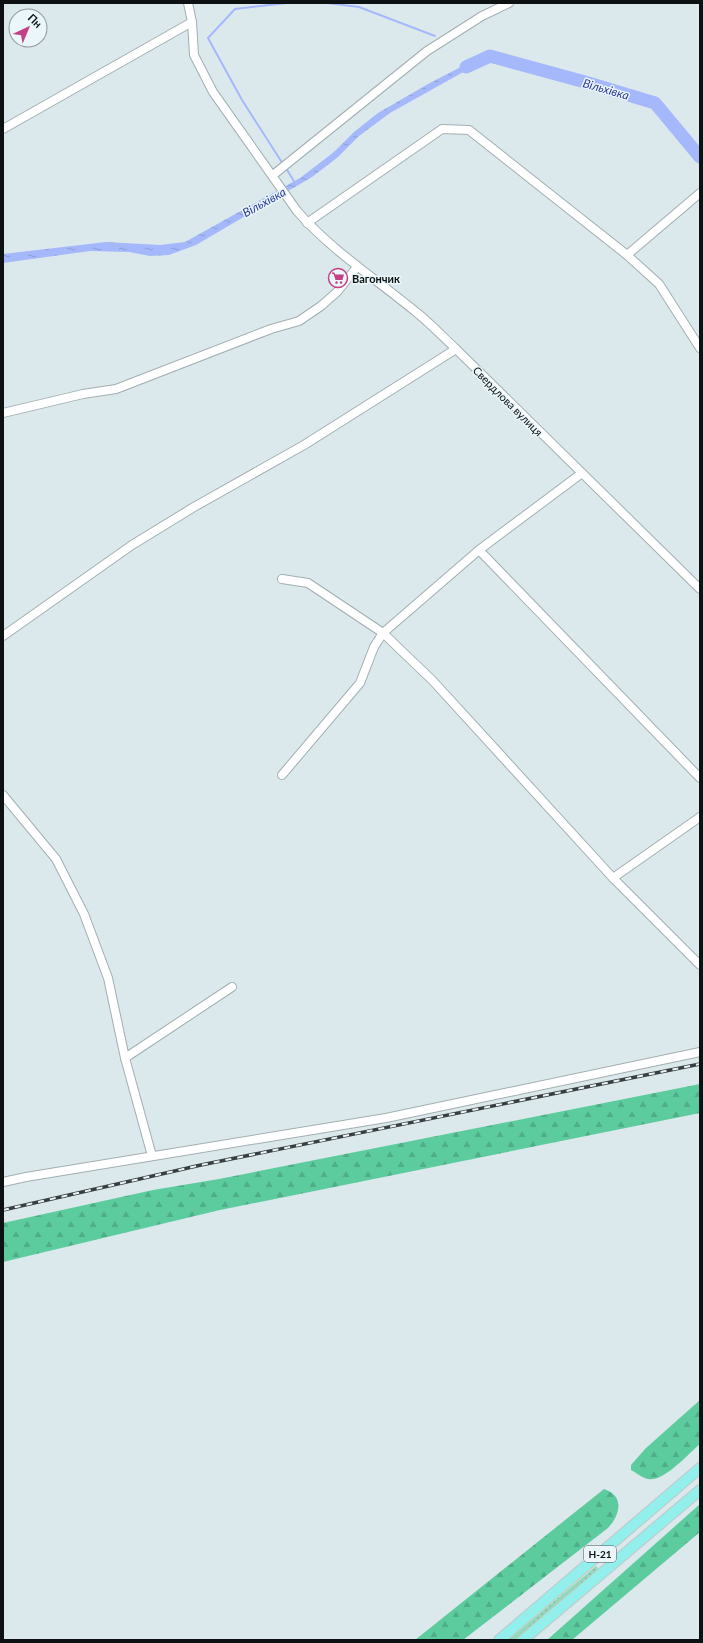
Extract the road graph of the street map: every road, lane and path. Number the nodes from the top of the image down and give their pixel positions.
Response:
1 (188, 3) edge
2 (509, 3) edge
3 (192, 22) junction
4 (3, 129) edge
5 (273, 175) junction
6 (698, 195) edge
7 (307, 223) junction
8 (627, 254) junction
9 (357, 267) junction
10 (700, 348) edge
11 (456, 350) junction
12 (3, 413) edge
13 (582, 473) junction
14 (479, 550) junction
15 (282, 579) dead end
16 (700, 590) edge
17 (383, 633) junction
18 (3, 636) edge
19 (282, 775) dead end
20 (700, 778) edge
21 (3, 795) edge
22 (700, 817) edge
23 (613, 878) junction
24 (700, 965) edge
25 (232, 987) dead end
26 (700, 1052) edge
27 (125, 1058) junction
28 (152, 1156) junction
29 (3, 1182) edge
30 (700, 1468) edge
31 (700, 1490) edge
32 (500, 1640) edge
33 (523, 1640) edge

1 - 3 street, Свердлова вулиця
2 - 5 street
3 - 4 street
3 - 5 street, Свердлова вулиця
5 - 7 street, Свердлова вулиця
6 - 8 street
7 - 8 street
7 - 9 street, Свердлова вулиця
8 - 10 street
9 - 11 street, Свердлова вулиця
9 - 12 street
11 - 13 street, Свердлова вулиця
11 - 18 street
13 - 14 street
13 - 16 street, Свердлова вулиця
14 - 17 street
14 - 20 street
15 - 17 street
17 - 19 street
17 - 23 street
21 - 27 street
22 - 23 street
23 - 24 street
25 - 27 street
26 - 28 street
27 - 28 street
28 - 29 street
30 - 32 main road, Н-21
31 - 33 main road, Н-21

